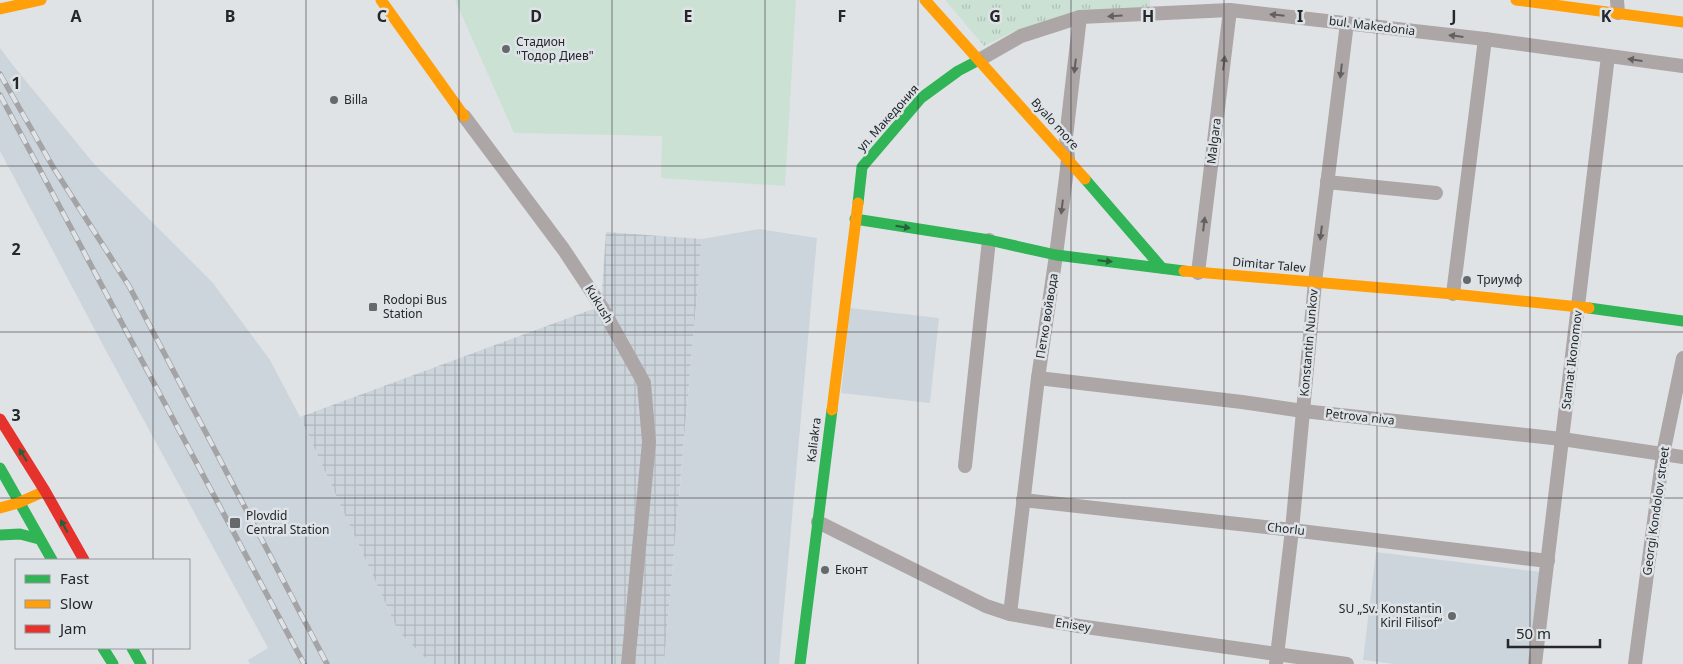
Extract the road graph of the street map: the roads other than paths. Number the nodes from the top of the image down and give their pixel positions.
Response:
1 (41, 0) edge
2 (382, 0) edge
3 (925, 0) edge
4 (1517, 0) edge
5 (1618, 7) edge
6 (0, 9) edge
7 (1230, 10) junction
8 (1080, 17) junction
9 (1683, 22) edge
10 (1347, 23) junction
11 (1485, 39) junction
12 (1608, 56) junction
13 (979, 60) junction
14 (1683, 66) edge
15 (464, 116) joint
16 (1068, 159) junction
17 (1327, 182) junction
18 (1436, 192) dead end
19 (855, 219) junction
20 (989, 240) junction
21 (1056, 255) junction
22 (1162, 268) junction
23 (1198, 272) junction
24 (1315, 282) junction
25 (1453, 294) junction
26 (1579, 307) junction
27 (1683, 321) edge
28 (1683, 358) edge
29 (1038, 378) junction
30 (1303, 411) junction
31 (0, 419) edge
32 (1562, 439) junction
33 (1663, 454) junction
34 (1683, 457) edge
35 (965, 466) dead end
36 (0, 468) edge
37 (45, 491) junction
38 (1023, 500) junction
39 (18, 503) junction
40 (0, 508) edge
41 (818, 522) junction
42 (1292, 530) junction
43 (0, 535) edge
44 (39, 539) junction
45 (51, 559) edge
46 (83, 559) edge
47 (1548, 561) junction
48 (1010, 614) junction
49 (104, 649) edge
50 (133, 649) edge
51 (1277, 659) edge
52 (113, 664) edge
53 (141, 664) edge
54 (628, 664) edge
55 (800, 664) edge
56 (1347, 664) edge
57 (1535, 664) edge
58 (1634, 664) edge

1 - 6 street
2 - 15 street, Kukush
3 - 13 street, Byalo more
4 - 5 street
5 - 9 street
7 -> 8 street, bul. Makedonia
10 -> 7 street, bul. Makedonia
23 -> 7 street, Malgara
8 - 13 street, bul. Makedonia
8 -> 16 street, Петко войвода
11 -> 10 street, bul. Makedonia
10 -> 17 street, Konstantin Nunkov
11 - 12 street, bul. Makedonia
11 - 25 street
14 -> 12 street, bul. Makedonia
12 - 26 street, Stamat Ikonomov
13 - 16 street, Byalo more
13 - 19 street, ул. Македония
15 - 54 street, Kukush
16 -> 21 street, Петко войвода
16 - 22 street, Byalo more
17 - 18 street
17 -> 24 street, Konstantin Nunkov
19 -> 20 street, Dimitar Talev
19 - 41 street, Kaliakra
20 - 21 street, Dimitar Talev
20 - 35 street
21 -> 22 street, Dimitar Talev
21 - 29 street, Петко войвода
22 - 23 street, Dimitar Talev
23 - 24 street, Dimitar Talev
24 - 25 street, Dimitar Talev
24 - 30 street, Konstantin Nunkov
25 - 26 street, Dimitar Talev
26 - 27 street, Dimitar Talev
26 - 32 street, Stamat Ikonomov
28 - 33 street, Georgi Kondolov street
29 - 30 street, Petrova niva
29 - 38 street, Петко войвода
30 - 32 street, Petrova niva
30 - 42 street, Konstantin Nunkov
37 -> 31 street
32 - 33 street, Petrova niva
32 - 47 street, Stamat Ikonomov
33 - 34 street, Petrova niva
33 - 58 street, Georgi Kondolov street
36 - 39 street
37 - 39 street
46 -> 37 street
38 - 42 street, Chorlu
38 - 48 street, Петко войвода
39 - 40 street
39 - 44 street
41 - 48 street, Enisey
41 - 55 street, Kaliakra
42 - 47 street, Chorlu
42 - 51 street, Konstantin Nunkov
43 - 44 street
44 - 45 street
47 - 57 street, Stamat Ikonomov
48 - 51 street, Enisey
49 - 52 street
50 - 53 street
51 - 56 street, Enisey

